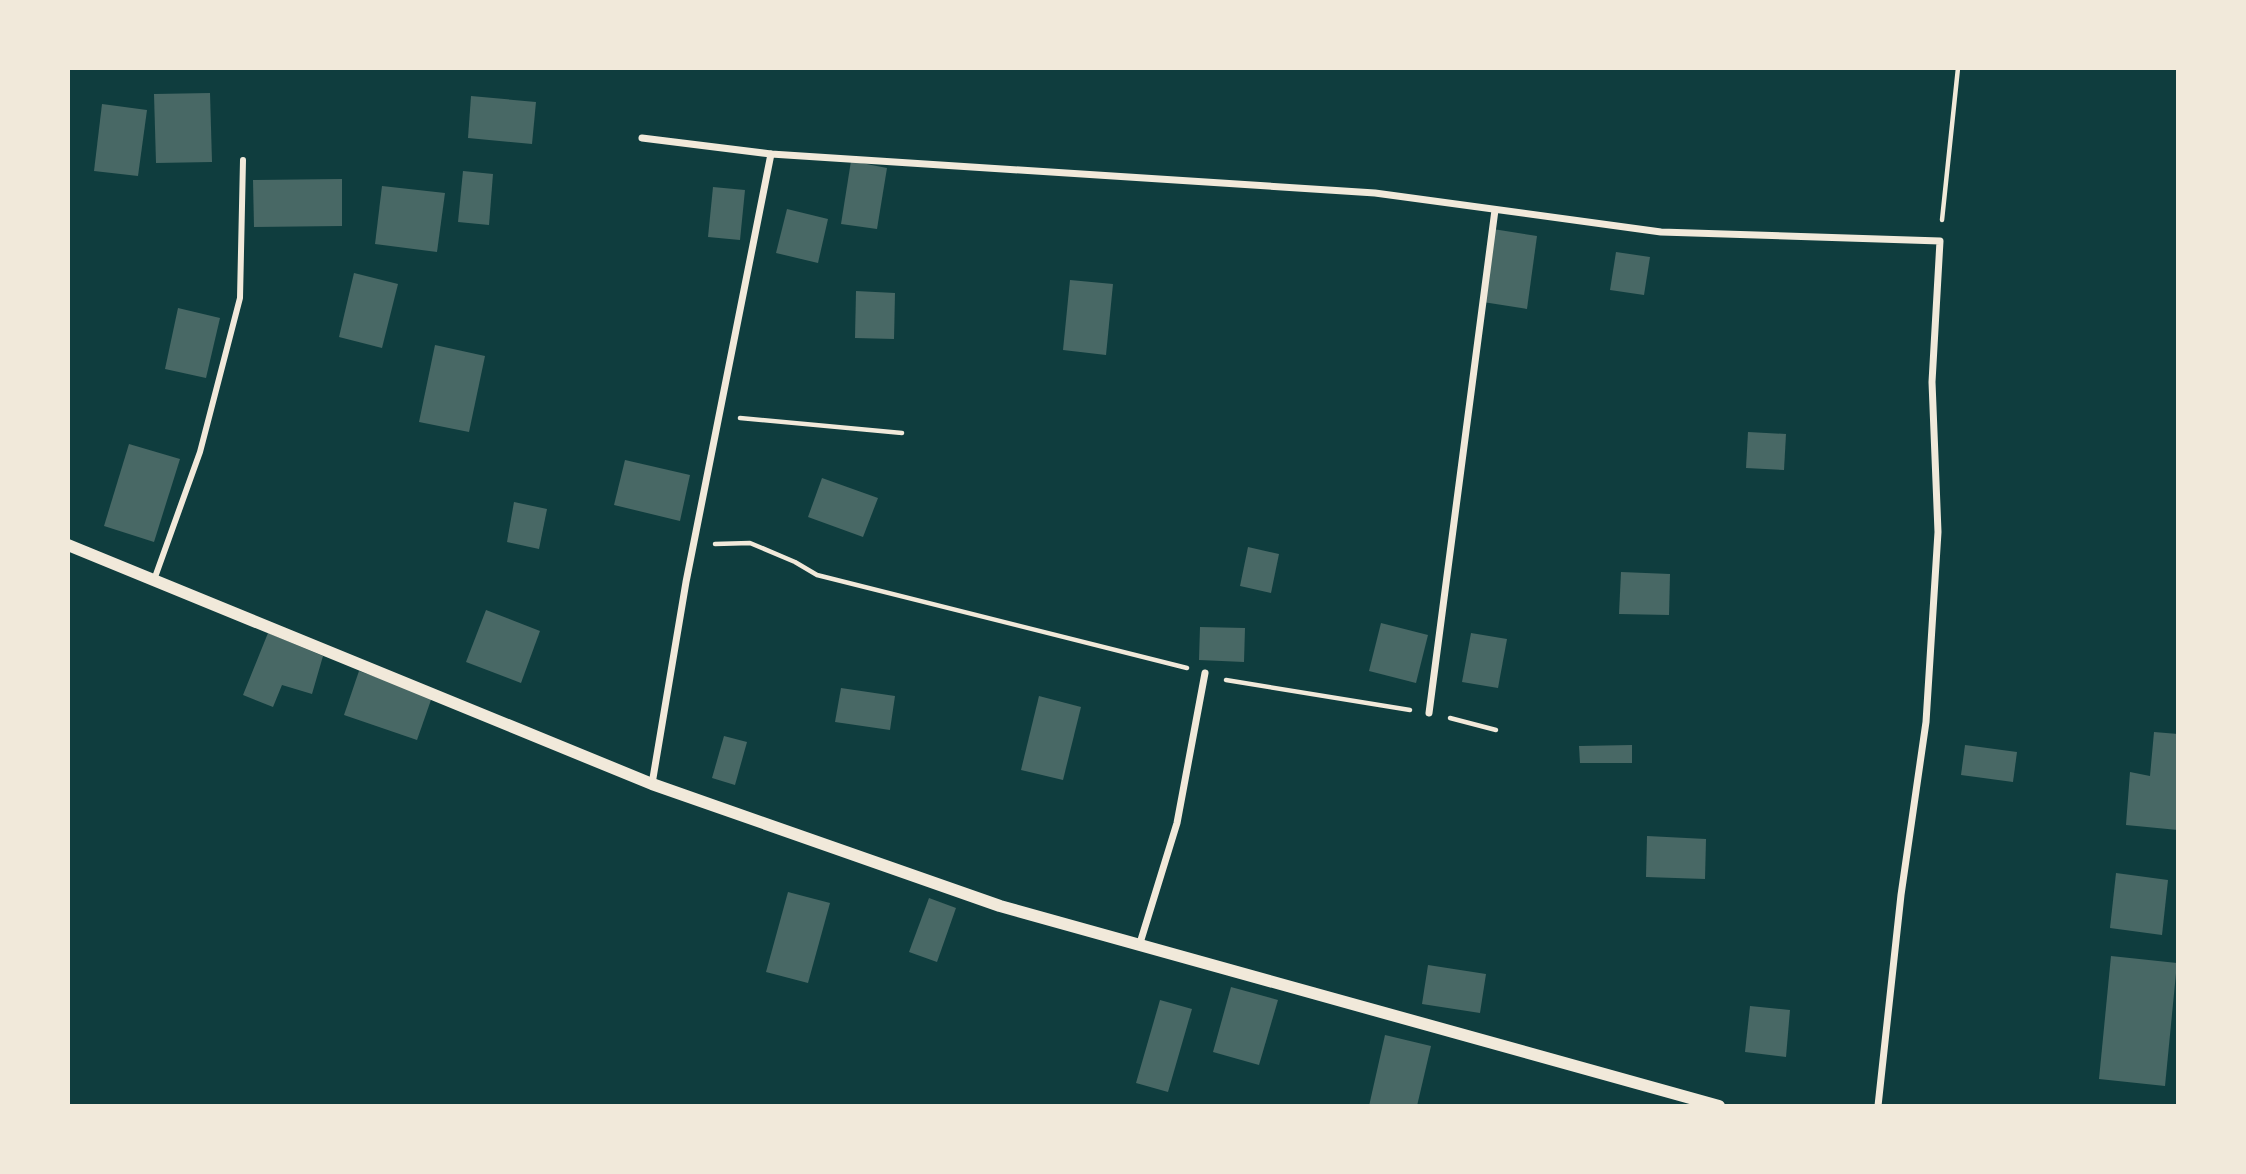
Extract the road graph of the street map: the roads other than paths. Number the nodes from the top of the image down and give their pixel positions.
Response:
1 (642, 138) dead end
2 (771, 154) junction
3 (243, 160) dead end
4 (1495, 209) junction
5 (68, 545) edge
6 (154, 580) junction
7 (1205, 673) road end
8 (1429, 713) road end
9 (652, 784) junction
10 (1140, 943) junction
11 (1719, 1106) edge
12 (1878, 1106) edge

1 - 2 street
2 - 4 street
2 - 9 street
3 - 6 street
4 - 8 street
4 - 12 street
5 - 6 street
6 - 9 street
7 - 10 street
9 - 10 street
10 - 11 street

